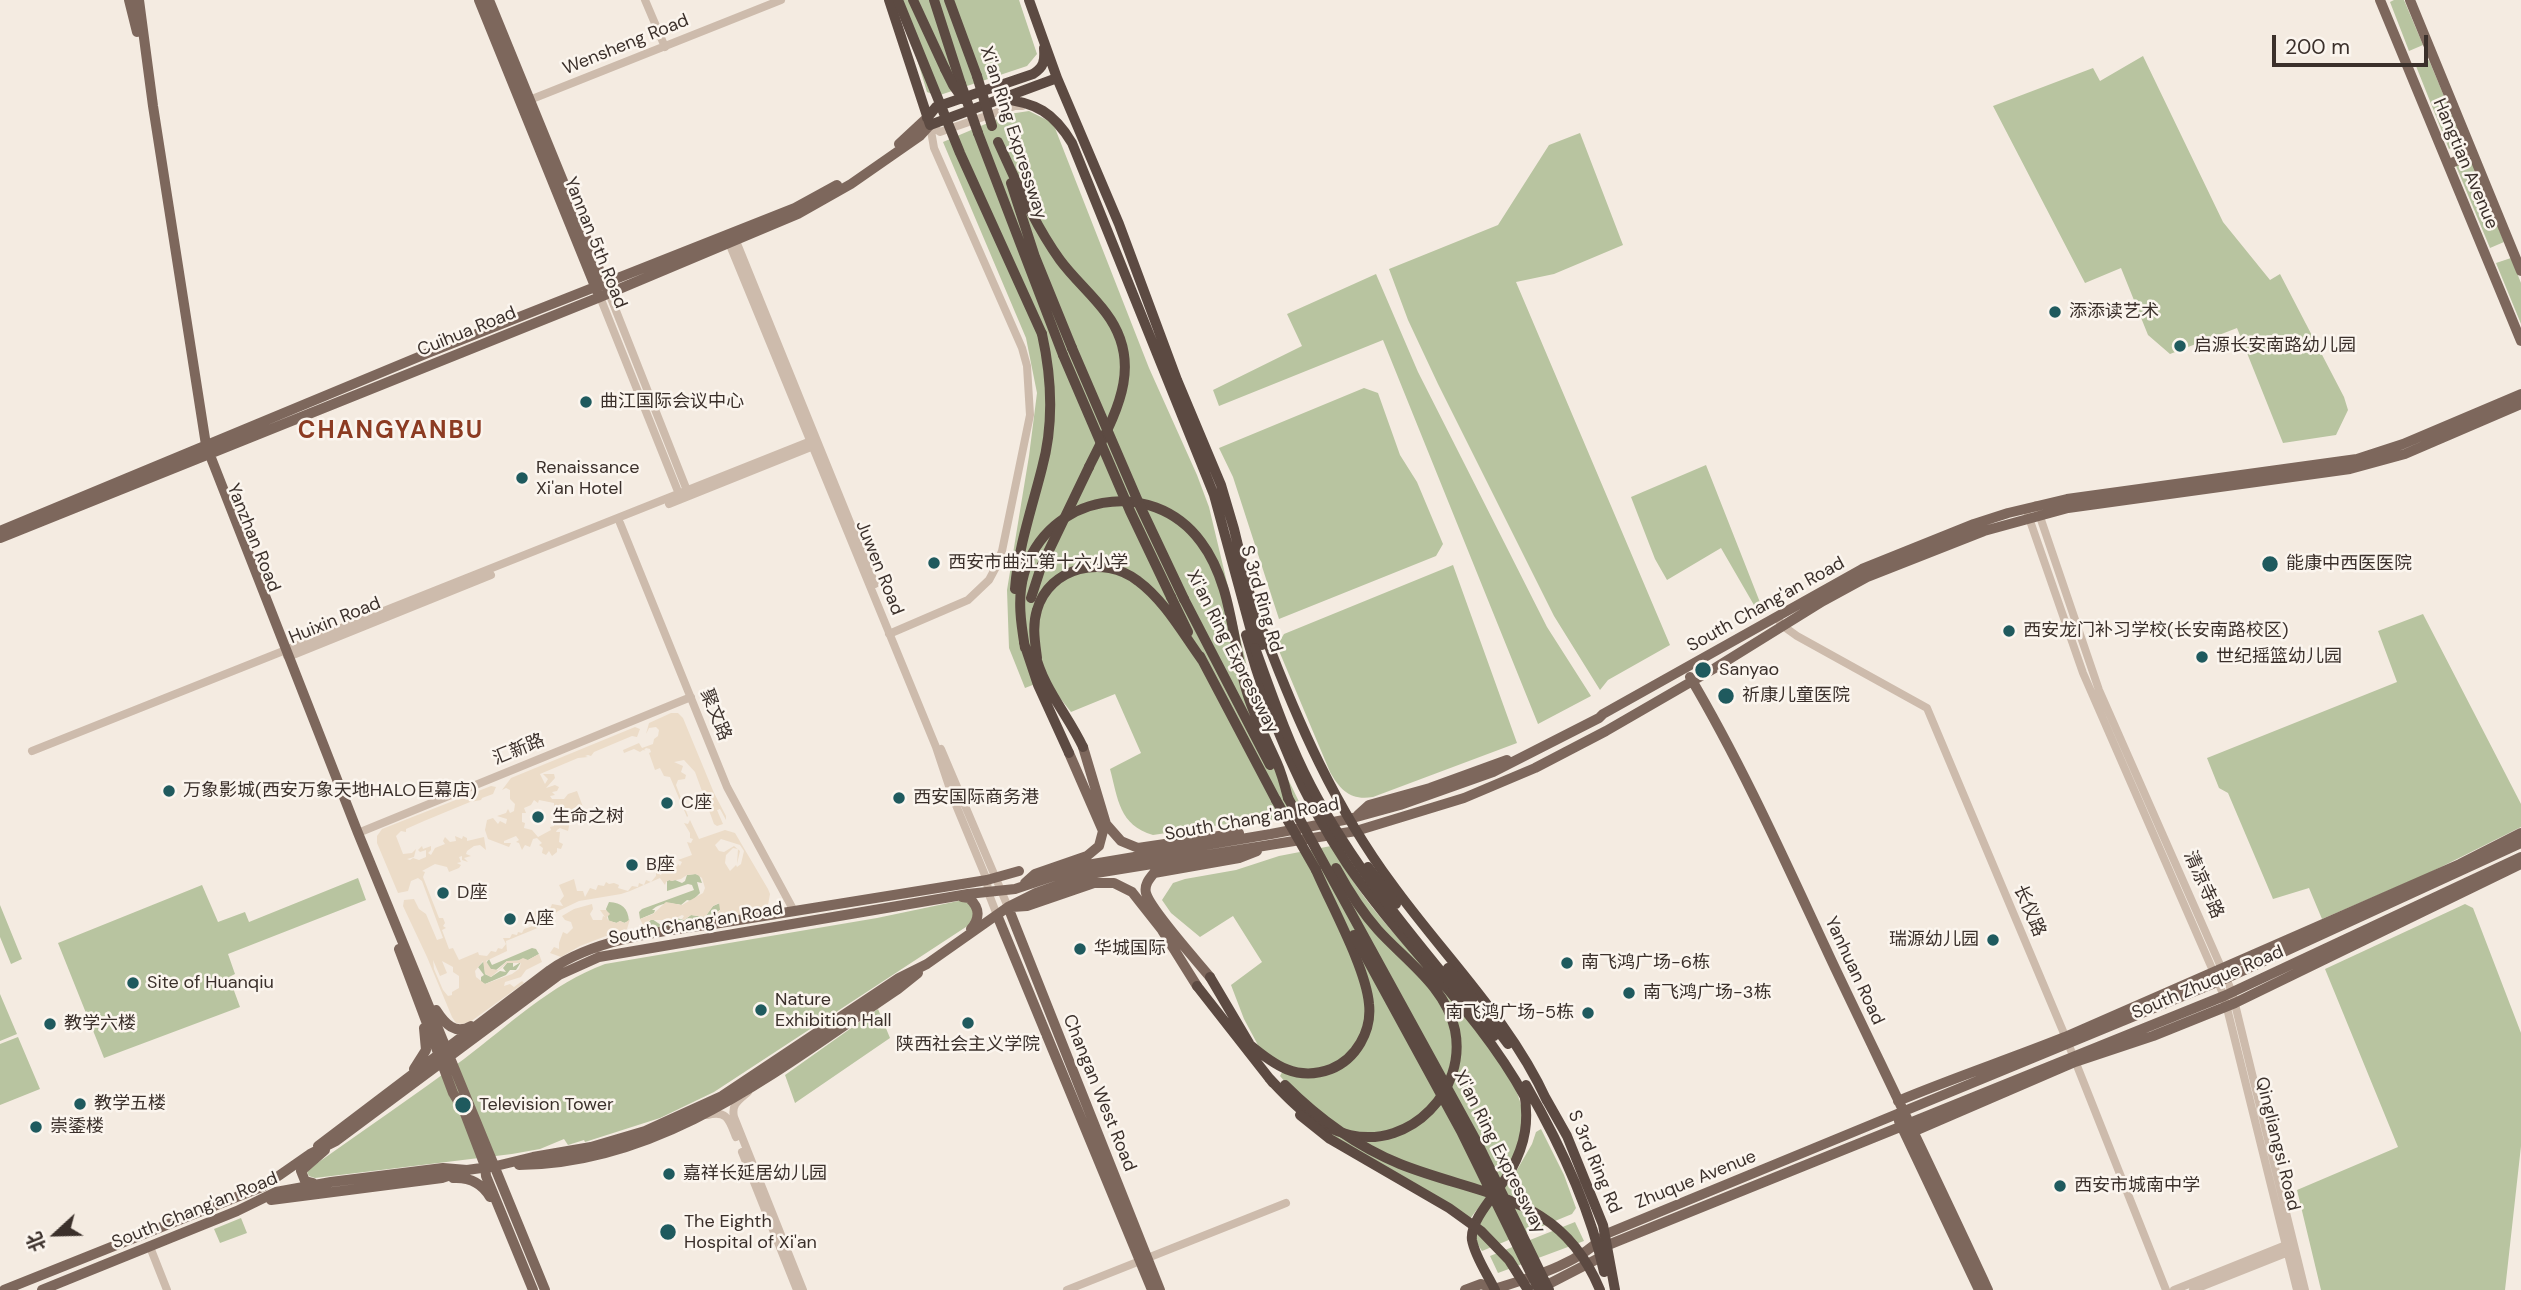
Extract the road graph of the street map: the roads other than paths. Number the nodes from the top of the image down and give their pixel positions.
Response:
1 (130, 0) edge
2 (139, 0) edge
3 (479, 0) edge
4 (489, 0) edge
5 (645, 0) edge
6 (781, 0) edge
7 (890, 0) edge
8 (898, 0) edge
9 (913, 0) edge
10 (934, 0) edge
11 (949, 0) edge
12 (1028, 0) edge
13 (2380, 0) edge
14 (2410, 0) edge
15 (1044, 40) junction
16 (665, 47) junction
17 (1056, 74) junction
18 (1001, 99) junction
19 (525, 101) junction
20 (969, 106) junction
21 (1036, 106) junction
22 (928, 122) junction
23 (998, 142) junction
24 (2473, 154) junction
25 (2449, 164) junction
26 (731, 238) junction
27 (2521, 271) edge
28 (602, 290) junction
29 (2521, 341) edge
30 (2521, 388) edge
31 (2518, 402) edge
32 (814, 443) junction
33 (205, 450) junction
34 (684, 495) junction
35 (2033, 512) junction
36 (620, 523) junction
37 (0, 531) edge
38 (0, 538) edge
39 (1237, 581) junction
40 (1251, 597) junction
41 (1780, 622) junction
42 (892, 633) junction
43 (1259, 647) junction
44 (1025, 648) junction
45 (286, 653) junction
46 (1037, 658) junction
47 (1202, 660) junction
48 (1683, 669) junction
49 (1690, 682) junction
50 (691, 698) junction
51 (1083, 747) joint
52 (32, 751) dead end
53 (1069, 753) joint
54 (1289, 798) junction
55 (1352, 818) junction
56 (1301, 820) junction
57 (1322, 824) junction
58 (1356, 831) junction
59 (358, 833) junction
60 (2521, 833) edge
61 (1329, 835) junction
62 (1273, 838) junction
63 (2521, 843) edge
64 (2521, 857) edge
65 (2521, 864) edge
66 (1316, 870) junction
67 (1019, 871) dead end
68 (991, 879) junction
69 (1021, 887) junction
70 (1001, 891) junction
71 (989, 892) junction
72 (953, 897) junction
73 (856, 901) junction
74 (1008, 907) junction
75 (883, 909) junction
76 (794, 911) junction
77 (997, 915) junction
78 (961, 940) junction
79 (928, 964) junction
80 (2221, 975) junction
81 (1210, 977) joint
82 (1197, 986) joint
83 (419, 993) junction
84 (2230, 999) junction
85 (487, 1017) junction
86 (2066, 1040) junction
87 (1249, 1044) junction
88 (445, 1055) junction
89 (2074, 1059) junction
90 (1518, 1071) junction
91 (1269, 1078) junction
92 (406, 1079) junction
93 (753, 1086) junction
94 (1525, 1097) junction
95 (1547, 1101) junction
96 (1900, 1108) junction
97 (700, 1117) junction
98 (1909, 1127) junction
99 (336, 1141) junction
100 (309, 1154) junction
101 (495, 1166) junction
102 (467, 1170) junction
103 (442, 1178) junction
104 (322, 1184) junction
105 (1286, 1203) dead end
106 (237, 1211) junction
107 (505, 1221) junction
108 (1604, 1241) junction
109 (150, 1247) junction
110 (2290, 1247) junction
111 (1601, 1257) junction
112 (1144, 1261) junction
113 (1604, 1272) dead end
114 (4, 1290) edge
115 (42, 1290) edge
116 (167, 1290) edge
117 (533, 1290) edge
118 (545, 1290) edge
119 (797, 1290) edge
120 (803, 1290) edge
121 (1068, 1290) edge
122 (1152, 1290) edge
123 (1160, 1290) edge
124 (1465, 1290) edge
125 (1495, 1290) edge
126 (1528, 1290) edge
127 (1537, 1290) edge
128 (1549, 1290) edge
129 (1600, 1290) edge
130 (1615, 1290) edge
131 (1979, 1290) edge
132 (1988, 1290) edge
133 (2166, 1290) edge
134 (2174, 1290) edge
135 (2193, 1290) edge
136 (2297, 1290) edge
137 (2305, 1290) edge

1 - 33 main road, Yanzhan Road
2 - 33 main road, Yanzhan Road
3 - 19 main road, Yannan 5th Road
4 - 19 main road, Yannan 5th Road
5 - 16 street
6 - 16 street, Wensheng Road
7 - 22 highway
8 - 44 highway, bridge
9 - 20 highway, bridge
10 - 20 highway, Xi'an Ring Expressway, bridge
11 - 23 highway, Xi'an Ring Expressway, bridge
12 - 15 highway, S 3rd Ring Rd
13 - 25 main road, Hangtian Avenue
14 - 24 main road, Hangtian Avenue
15 - 17 highway, S 3rd Ring Rd
15 - 22 highway
16 - 19 street, Wensheng Road
17 - 18 highway
17 - 22 highway
17 - 40 highway, S 3rd Ring Rd
18 - 21 highway, S 3rd Ring Rd
18 - 22 highway
19 - 28 main road, Yannan 5th Road
20 - 47 highway, Xi'an Ring Expressway, bridge
21 - 22 street
21 - 39 highway, S 3rd Ring Rd
22 - 26 main road, Cuihua Road
22 - 42 street
23 - 46 highway, bridge
23 - 54 highway, Xi'an Ring Expressway, bridge
24 - 25 main road
24 - 27 main road, Hangtian Avenue
25 - 29 main road, Hangtian Avenue
26 - 28 main road, Cuihua Road
26 - 32 street, Juwen Road
28 - 33 main road, Cuihua Road
28 - 34 street, Yannan 5th Road
30 - 31 main road
31 - 35 main road, South Chang'an Road
32 - 34 street, Huixin Road
32 - 42 street, Juwen Road
33 - 37 main road, Cuihua Road
33 - 38 main road, Cuihua Road
33 - 45 main road, Yanzhan Road
34 - 36 street, Huixin Road
34 - 45 street, Huixin Road
35 - 41 main road, South Chang'an Road
35 - 80 street, 清凉寺路
36 - 45 street, Huixin Road
36 - 50 street, 聚文路
39 - 43 highway, S 3rd Ring Rd
39 - 57 highway
40 - 43 highway, S 3rd Ring Rd
40 - 55 highway
41 - 48 main road, South Chang'an Road
41 - 49 main road, South Chang'an Road
41 - 86 street, 长仪路
42 - 68 street, Juwen Road
43 - 90 highway, S 3rd Ring Rd, bridge
43 - 95 highway, S 3rd Ring Rd, bridge
44 - 53 highway
44 - 54 highway, bridge
45 - 52 street
45 - 59 main road, Yanzhan Road
45 - 83 main road, Yanzhan Road
46 - 47 highway
46 - 51 highway
47 - 66 highway, bridge
48 - 49 main road, Yanhuan Road
48 - 55 main road, South Chang'an Road
49 - 58 main road, South Chang'an Road
49 - 96 main road, Yanhuan Road
50 - 59 street, 汇新路
50 - 76 street, 聚文路
51 - 62 main road
53 - 69 main road
54 - 56 highway, Xi'an Ring Expressway, bridge
55 - 57 main road, South Chang'an Road
55 - 58 highway
56 - 91 highway, bridge
56 - 128 highway, Xi'an Ring Expressway, bridge
57 - 61 highway
57 - 62 main road, South Chang'an Road
58 - 61 main road, South Chang'an Road
58 - 95 highway
59 - 83 main road, Yanzhan Road
60 - 80 main road
61 - 62 main road, South Chang'an Road
61 - 94 highway
62 - 69 main road, South Chang'an Road
62 - 74 main road, South Chang'an Road
62 - 81 main road
63 - 80 main road, South Zhuque Road
64 - 84 main road, South Zhuque Road
65 - 84 main road
66 - 87 highway
66 - 127 highway, Xi'an Ring Expressway, bridge
67 - 68 main road
68 - 70 street, Juwen Road
68 - 71 street, Juwen Road
68 - 73 main road
69 - 70 main road, South Chang'an Road
70 - 71 main road, South Chang'an Road
70 - 74 street, Juwen Road
71 - 72 main road, South Chang'an Road
71 - 77 street, Juwen Road
72 - 75 main road, South Chang'an Road
72 - 78 main road
73 - 75 main road
73 - 76 main road
74 - 77 main road, South Chang'an Road
74 - 82 main road
74 - 112 main road, Changan West Road
75 - 88 main road, South Chang'an Road
76 - 85 main road
77 - 78 main road, South Chang'an Road
77 - 112 main road, Changan West Road
78 - 79 main road, South Chang'an Road
79 - 93 main road
79 - 101 main road, South Chang'an Road
80 - 84 street, 清凉寺路
80 - 86 main road, South Zhuque Road
81 - 87 highway
82 - 91 highway
83 - 85 main road
83 - 88 main road, Yanzhan Road
83 - 92 main road
84 - 89 main road, South Zhuque Road
84 - 110 street, Qingliangsi Road
85 - 88 main road
86 - 89 street, 长仪路
86 - 96 main road, South Zhuque Road
87 - 129 highway, bridge
88 - 92 main road
88 - 99 main road, South Chang'an Road
88 - 101 main road, Yanzhan Road
89 - 98 main road, South Zhuque Road
89 - 133 street, 长仪路
90 - 94 highway, S 3rd Ring Rd
90 - 108 highway
91 - 126 highway, bridge
92 - 100 main road
93 - 97 main road
93 - 120 street
94 - 125 highway, S 3rd Ring Rd
95 - 108 highway, S 3rd Ring Rd
96 - 98 main road, Yanhuan Road
96 - 108 main road, Zhuque Avenue
97 - 101 main road
97 - 119 street
98 - 108 main road, Zhuque Avenue
98 - 131 main road, Yanhuan Road
98 - 132 main road, Yanhuan Road
99 - 100 main road, South Chang'an Road
99 - 104 main road
100 - 114 main road, South Chang'an Road
101 - 102 main road, South Chang'an Road
101 - 107 main road
101 - 118 main road
102 - 103 main road
102 - 104 main road, South Chang'an Road
103 - 106 main road
103 - 107 main road
104 - 106 main road, South Chang'an Road
105 - 112 street
106 - 109 main road, South Chang'an Road
107 - 117 main road
108 - 111 highway
108 - 125 main road, Zhuque Avenue
108 - 130 highway, S 3rd Ring Rd
109 - 115 main road, South Chang'an Road
109 - 116 street
110 - 134 street
110 - 135 street
110 - 136 street, Qingliangsi Road
110 - 137 street
111 - 113 highway
111 - 127 main road
112 - 121 street
112 - 122 main road, Changan West Road
112 - 123 main road, Changan West Road
124 - 125 main road, Zhuque Avenue

